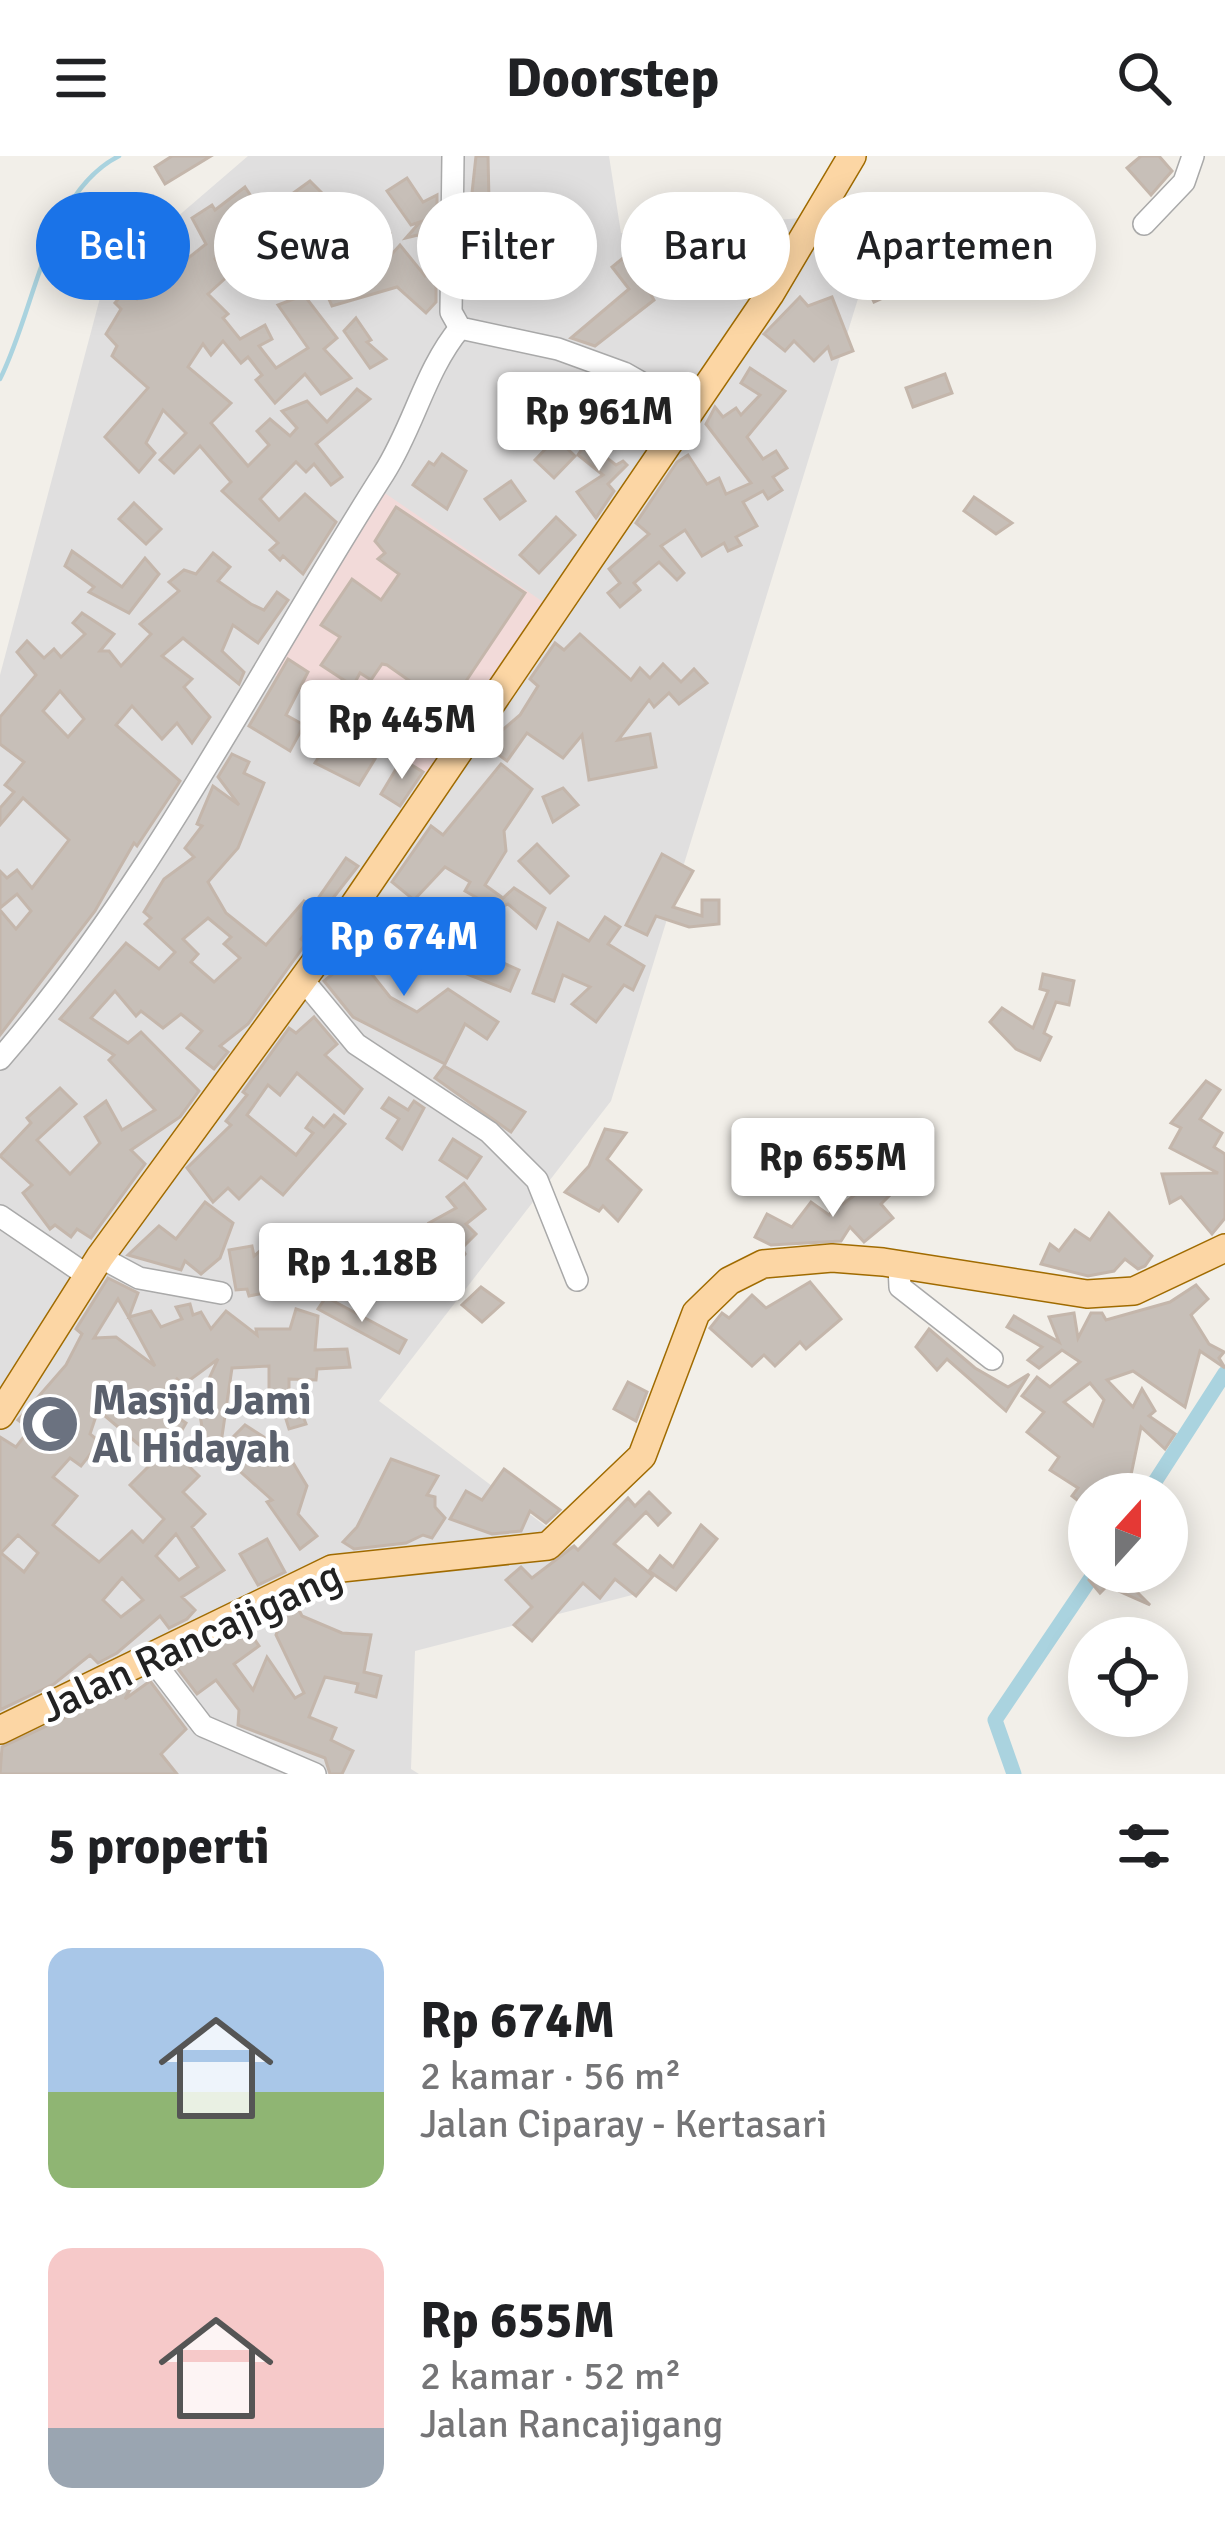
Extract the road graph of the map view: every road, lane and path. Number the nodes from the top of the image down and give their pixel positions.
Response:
1 (453, 156) edge
2 (852, 156) edge
3 (1192, 156) edge
4 (1144, 224) dead end
5 (460, 328) junction
6 (688, 410) junction
7 (303, 980) junction
8 (0, 1059) edge
9 (0, 1216) edge
10 (1225, 1248) edge
11 (899, 1265) junction
12 (94, 1267) junction
13 (577, 1280) dead end
14 (221, 1292) dead end
15 (992, 1359) dead end
16 (0, 1415) edge
17 (151, 1658) junction
18 (0, 1730) edge
19 (315, 1774) edge

1 - 5 street
2 - 6 main road
3 - 4 street
5 - 6 street
5 - 8 street
6 - 7 main road
7 - 12 main road
7 - 13 street
9 - 12 street
10 - 11 main road, Jalan Rancajigang
11 - 15 street
11 - 17 main road, Jalan Rancajigang
12 - 14 street
12 - 16 main road
17 - 18 main road, Jalan Rancajigang
17 - 19 street

